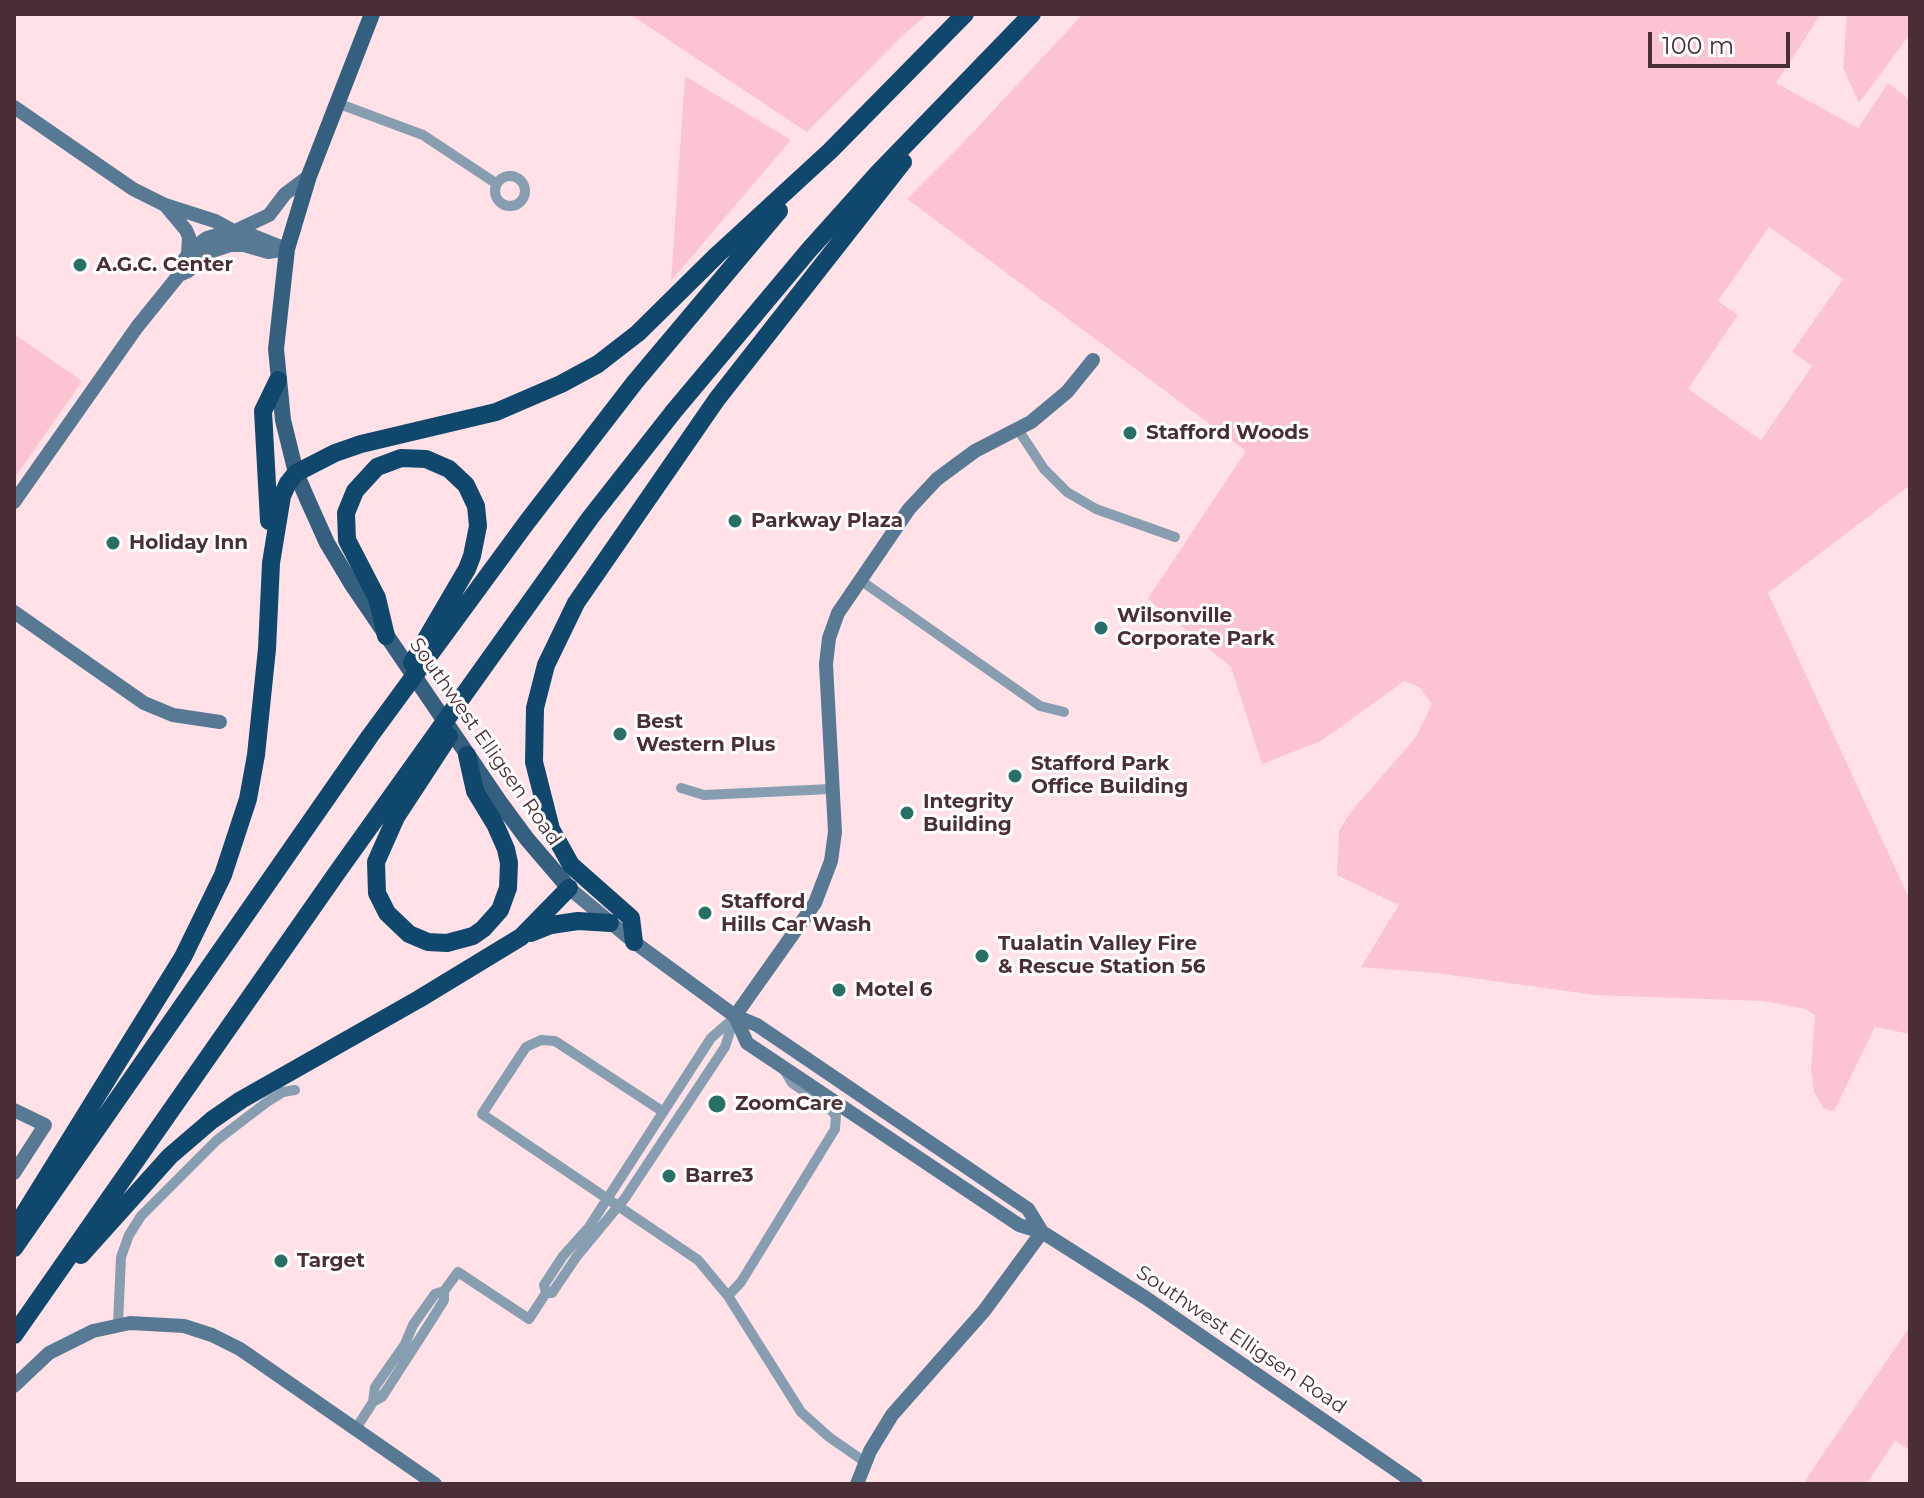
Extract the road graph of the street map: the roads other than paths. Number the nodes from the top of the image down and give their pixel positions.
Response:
1 (372, 14) edge
2 (965, 14) edge
3 (1032, 14) edge
4 (954, 97) junction
5 (337, 103) junction
6 (14, 107) edge
7 (830, 151) junction
8 (309, 176) junction
9 (497, 184) dead end
10 (165, 205) junction
11 (235, 232) junction
12 (221, 241) junction
13 (287, 249) junction
14 (188, 254) junction
15 (179, 275) junction
16 (1093, 360) dead end
17 (278, 380) junction
18 (1019, 431) junction
19 (296, 473) junction
20 (14, 502) edge
21 (1175, 537) dead end
22 (271, 563) junction
23 (860, 580) junction
24 (14, 612) edge
25 (513, 626) junction
26 (389, 640) junction
27 (1064, 712) dead end
28 (220, 722) dead end
29 (370, 736) junction
30 (467, 755) junction
31 (681, 788) dead end
32 (831, 789) junction
33 (569, 888) junction
34 (610, 923) junction
35 (521, 937) junction
36 (634, 942) junction
37 (735, 1016) junction
38 (782, 1067) junction
39 (295, 1090) dead end
40 (14, 1110) edge
41 (662, 1111) junction
42 (14, 1173) edge
43 (608, 1198) junction
44 (620, 1206) junction
45 (14, 1230) edge
46 (1042, 1232) junction
47 (14, 1248) edge
48 (546, 1293) junction
49 (728, 1296) junction
50 (34, 1307) junction
51 (118, 1324) junction
52 (14, 1335) edge
53 (14, 1386) edge
54 (355, 1430) junction
55 (865, 1462) junction
56 (435, 1484) edge
57 (857, 1484) edge
58 (1416, 1484) edge

1 - 5 main road, Southwest Elligsen Road
2 - 7 highway
3 - 4 highway
4 - 25 highway
4 - 36 highway
5 - 8 main road, Southwest Elligsen Road
5 - 9 street
6 - 10 street
7 - 19 highway
7 - 29 highway
8 - 11 street
8 - 13 main road, Southwest Elligsen Road
10 - 11 street
10 - 14 street
11 - 12 street
11 - 13 street
12 - 13 street
12 - 14 street
12 - 15 street
13 - 17 main road, Southwest Elligsen Road
14 - 15 street
15 - 20 street
16 - 18 street
17 - 19 main road, Southwest Elligsen Road
17 - 22 highway
18 - 21 street
18 - 23 street
19 - 22 highway
19 - 26 main road, Southwest Elligsen Road
22 - 45 highway
23 - 27 street
23 - 32 street
24 - 28 street
25 - 30 highway
25 - 50 highway
26 - 29 highway
26 - 30 main road, Southwest Elligsen Road
29 - 47 highway
30 - 33 main road, Southwest Elligsen Road
31 - 32 street
32 - 37 street
33 - 34 street, Southwest Elligsen Road
33 - 35 highway
34 - 35 highway
34 - 36 street, Southwest Elligsen Road
35 - 50 highway
36 - 37 street, Southwest Elligsen Road
37 - 38 street, Southwest Elligsen Road
37 - 41 street
37 - 44 street
37 - 46 street, Southwest Elligsen Road
38 - 46 street, Southwest Elligsen Road
38 - 49 street
39 - 51 street
40 - 42 street
41 - 43 street
41 - 43 street
43 - 44 street
43 - 48 street
44 - 48 street
44 - 49 street
46 - 55 street
46 - 58 street, Southwest Elligsen Road
48 - 54 street
49 - 55 street
50 - 52 highway
51 - 53 street
51 - 54 street
54 - 56 street
55 - 57 street

